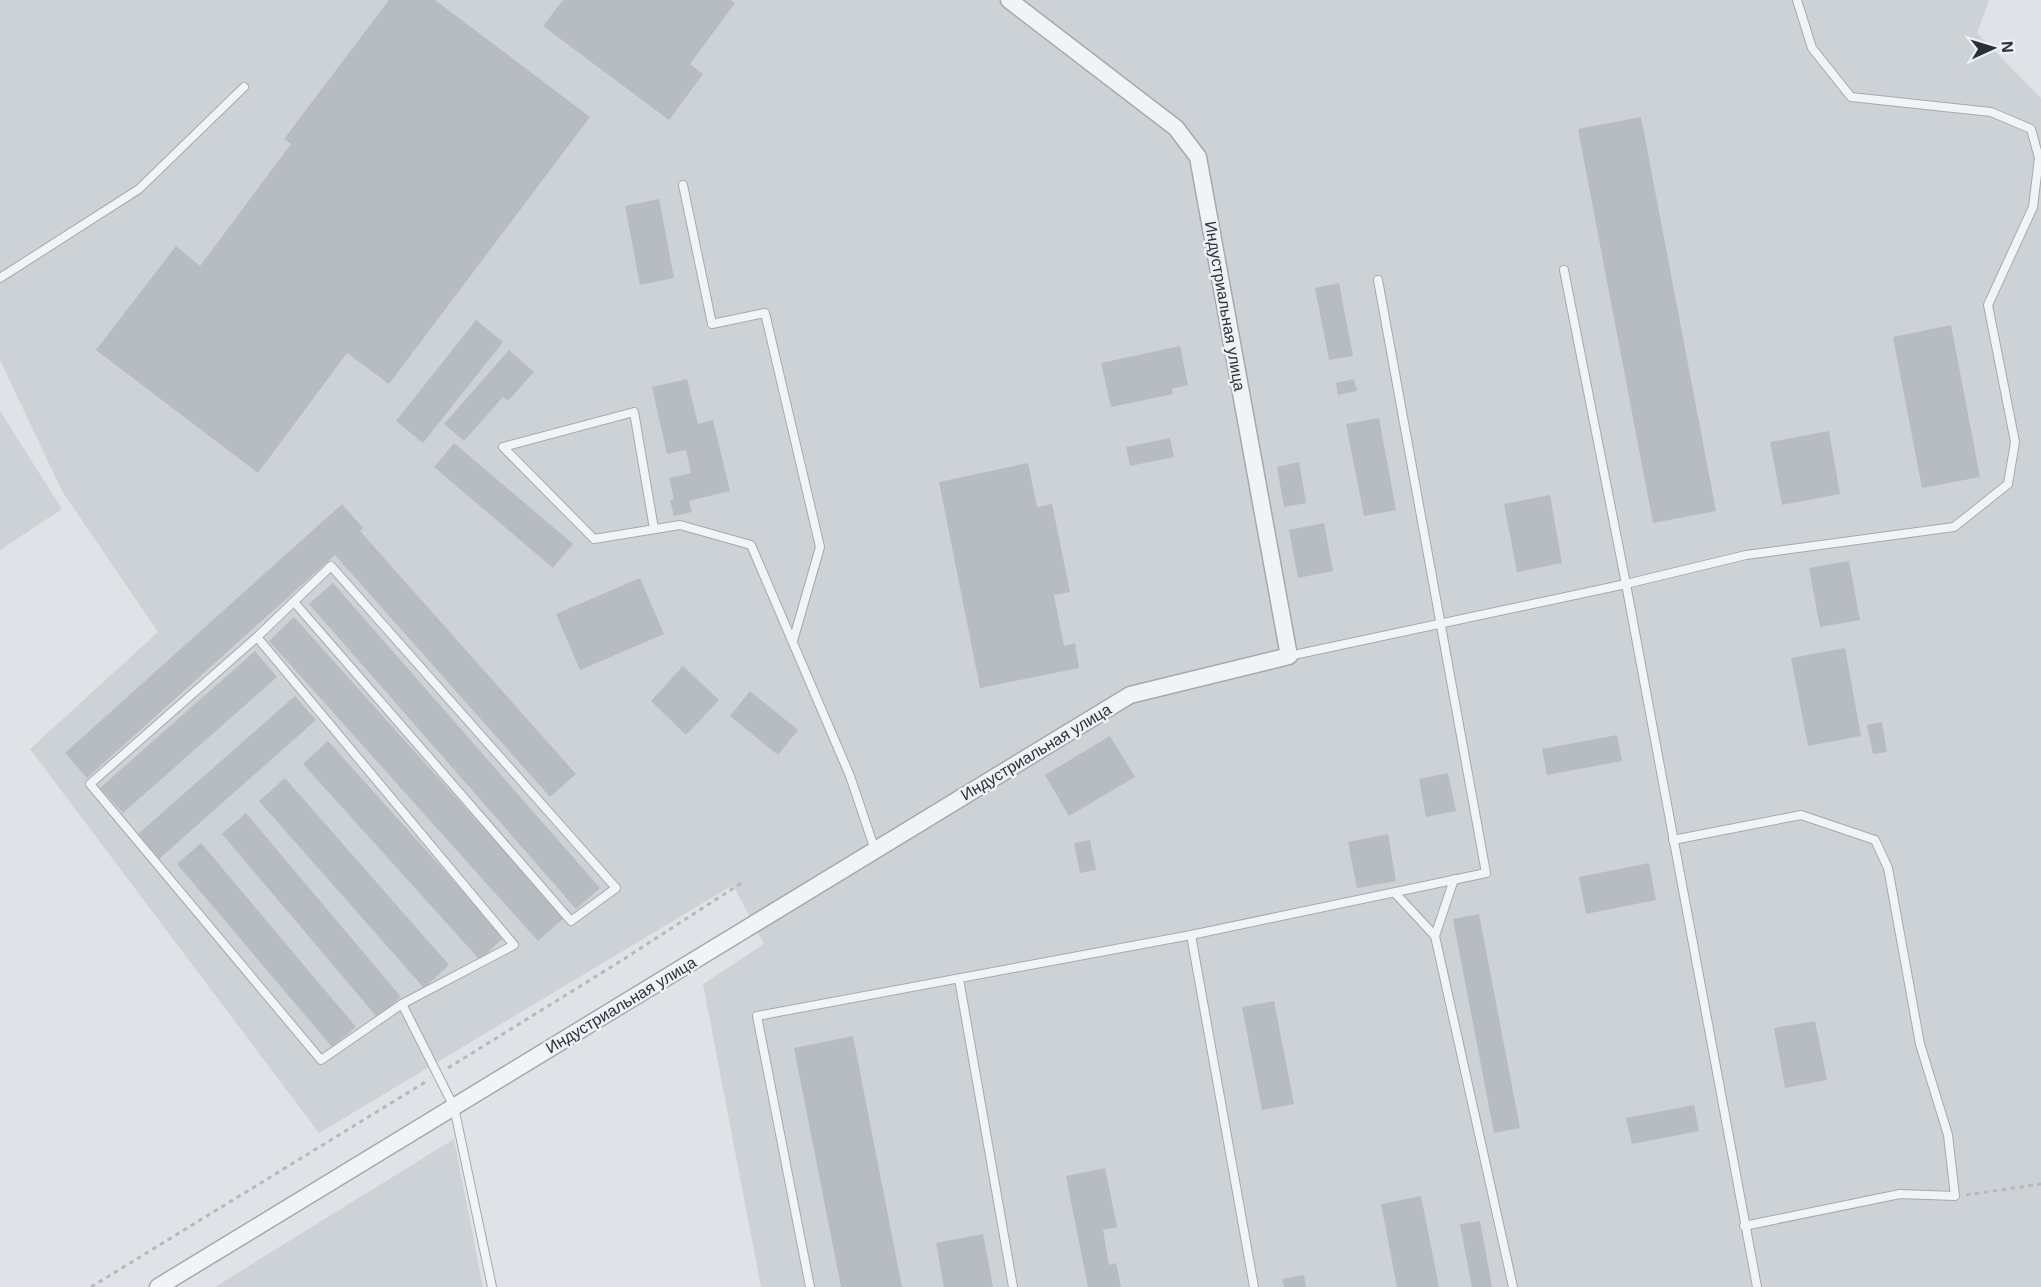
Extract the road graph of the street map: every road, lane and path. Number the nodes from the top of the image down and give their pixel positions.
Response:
1 (1009, 0) edge
2 (1797, 0) edge
3 (243, 87) dead end
4 (683, 185) dead end
5 (1563, 270) dead end
6 (0, 278) edge
7 (1378, 280) dead end
8 (654, 529) junction
9 (1626, 584) junction
10 (294, 602) junction
11 (1439, 623) junction
12 (257, 637) junction
13 (792, 641) junction
14 (1289, 656) junction
15 (1673, 840) junction
16 (875, 850) junction
17 (1454, 879) junction
18 (743, 882) dead end
19 (1395, 893) junction
20 (1191, 935) junction
21 (1435, 936) junction
22 (959, 979) junction
23 (402, 1004) junction
24 (437, 1074) junction
25 (454, 1107) junction
26 (2041, 1184) edge
27 (1955, 1196) junction
28 (1744, 1226) junction
29 (91, 1287) edge
30 (158, 1287) edge
31 (492, 1287) edge
32 (810, 1287) edge
33 (1013, 1287) edge
34 (1254, 1287) edge
35 (1513, 1287) edge
36 (1757, 1287) edge

1 - 14 street, Индустриальная улица
2 - 9 lane
3 - 6 lane
4 - 13 lane
5 - 9 lane
7 - 11 lane
8 - 8 lane
8 - 13 lane
9 - 11 lane
9 - 15 lane
10 - 10 lane
10 - 12 lane
11 - 14 lane
11 - 17 lane
12 - 23 lane
12 - 23 lane
13 - 16 lane
14 - 16 street, Индустриальная улица
15 - 27 lane
15 - 28 lane
16 - 25 street, Индустриальная улица
17 - 19 lane
17 - 21 lane
18 - 24 path
19 - 20 lane
19 - 21 lane
20 - 22 lane
20 - 34 lane
21 - 35 lane
22 - 32 lane
22 - 33 lane
23 - 24 lane
24 - 25 lane
24 - 29 path
25 - 30 street, Индустриальная улица
25 - 31 lane
26 - 27 path
27 - 28 lane
28 - 36 lane

